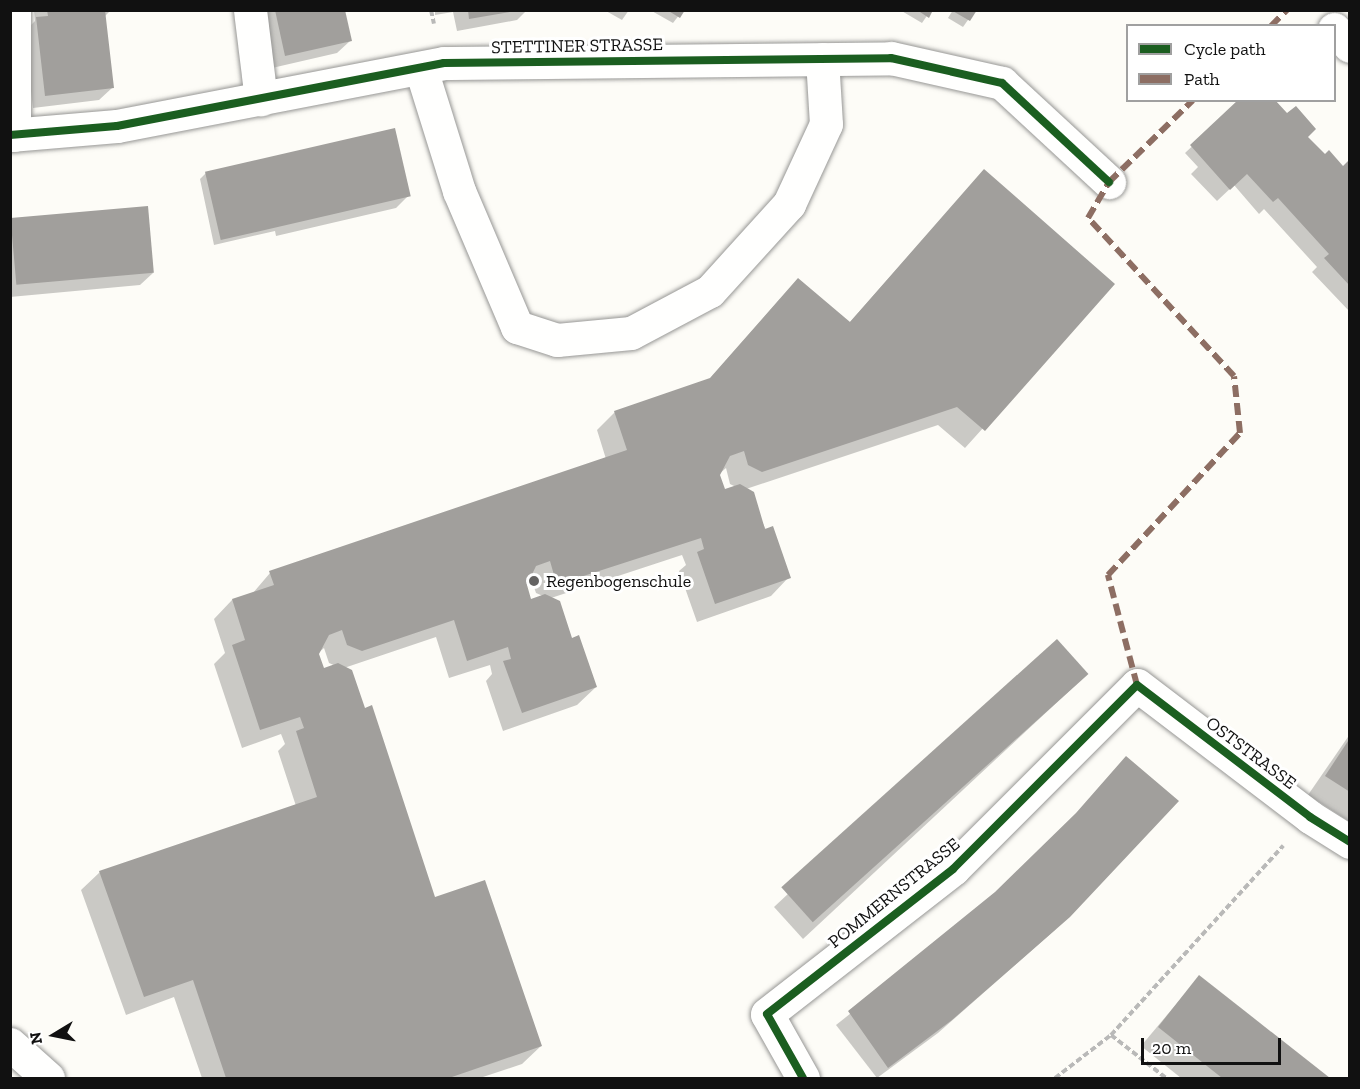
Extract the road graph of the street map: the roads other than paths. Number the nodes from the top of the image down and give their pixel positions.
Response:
1 (14, 10) edge
2 (250, 10) edge
3 (1317, 10) edge
4 (1329, 24) edge
5 (1336, 31) edge
6 (1350, 46) edge
7 (822, 59) junction
8 (421, 69) junction
9 (261, 99) junction
10 (12, 135) edge
11 (1108, 182) dead end
12 (1137, 685) joint
13 (1350, 842) edge
14 (10, 1044) edge
15 (48, 1078) edge
16 (803, 1078) edge

1 - 10 street
2 - 9 street
3 - 4 street
5 - 6 street
7 - 8 street, STETTINER STRASSE
7 - 8 street
7 - 11 street, STETTINER STRASSE
8 - 9 street, STETTINER STRASSE
9 - 10 street, STETTINER STRASSE
12 - 13 street, OSTSTRASSE
12 - 16 street, POMMERNSTRASSE
14 - 15 street

